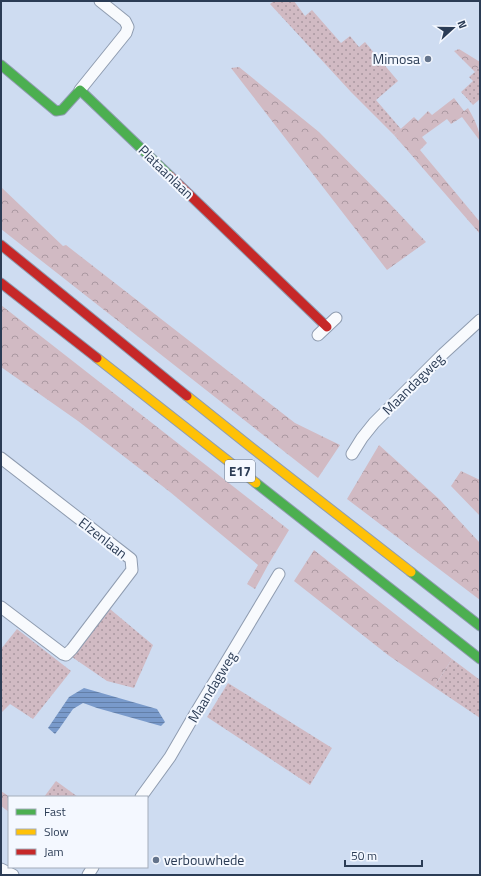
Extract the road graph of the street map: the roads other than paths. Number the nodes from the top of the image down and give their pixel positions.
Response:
1 (100, 1) edge
2 (1, 65) edge
3 (80, 90) junction
4 (1, 245) edge
5 (1, 283) edge
6 (336, 318) dead end
7 (480, 320) edge
8 (327, 327) junction
9 (318, 335) dead end
10 (352, 454) dead end
11 (1, 458) edge
12 (279, 574) dead end
13 (1, 607) edge
14 (480, 626) edge
15 (480, 659) edge
16 (142, 796) edge
17 (1, 869) edge
18 (13, 875) edge

1 - 3 street
2 - 3 main road
3 - 8 main road, Plataanlaan
4 - 14 main road, E17
5 - 15 main road, E17
6 - 8 street
7 - 10 street, Maandagweg
8 - 9 street
11 - 13 street, Elzenlaan
12 - 16 street, Maandagweg
17 - 18 street

